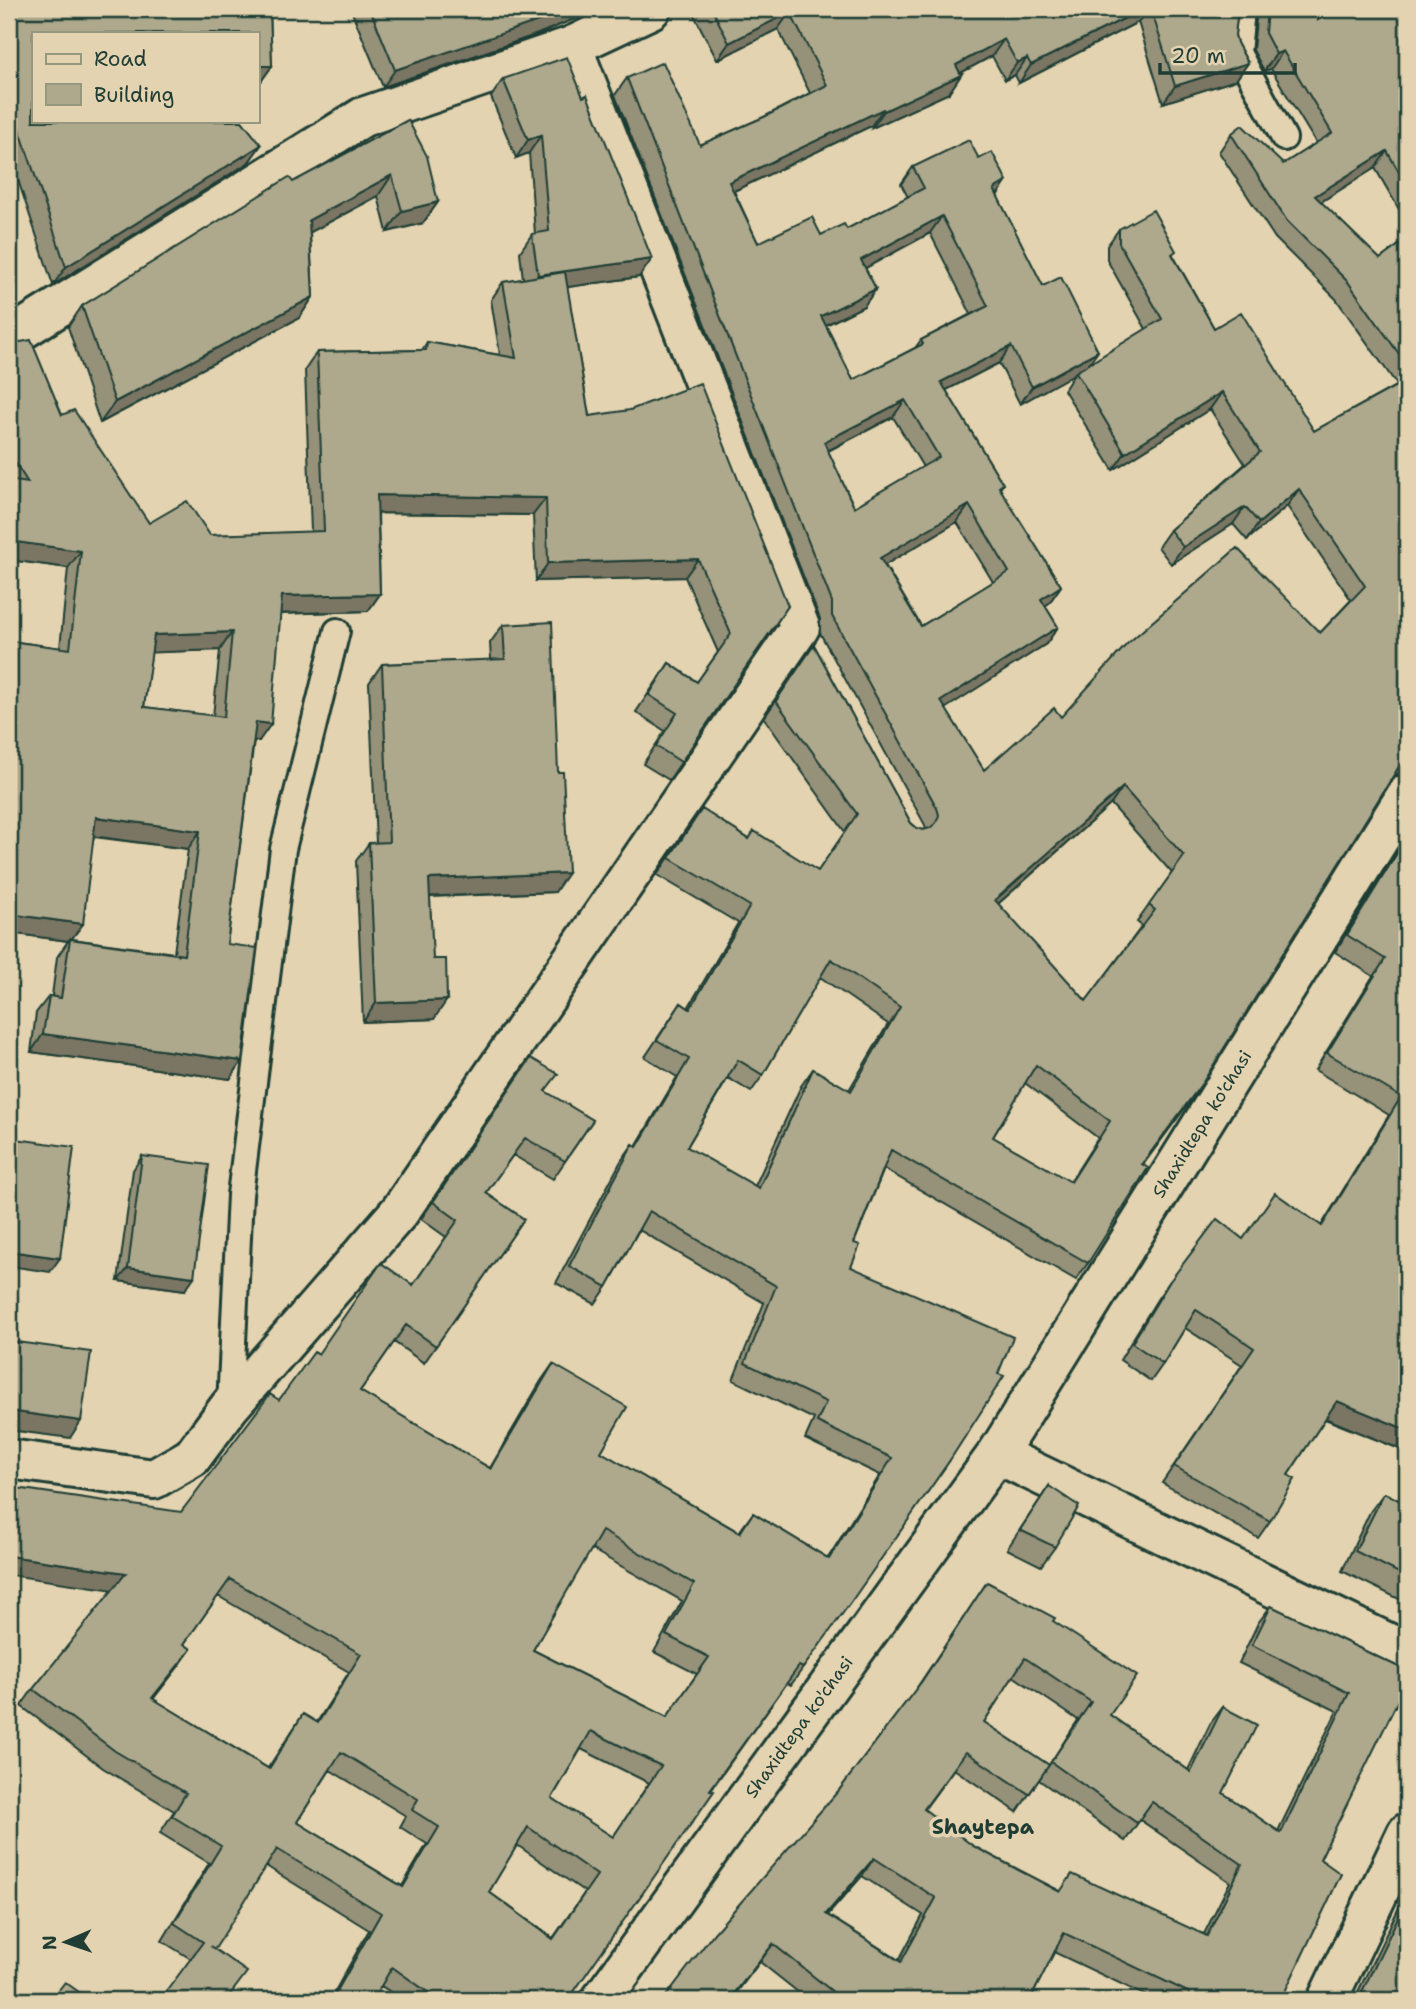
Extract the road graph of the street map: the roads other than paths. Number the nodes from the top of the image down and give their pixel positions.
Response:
1 (651, 9) edge
2 (1242, 9) edge
3 (572, 46) junction
4 (1284, 138) dead end
5 (9, 338) edge
6 (337, 631) dead end
7 (1407, 794) edge
8 (230, 1406) junction
9 (997, 1454) junction
10 (9, 1459) edge
11 (1407, 1652) edge
12 (1407, 1833) edge
13 (601, 2000) edge
14 (1327, 2000) edge

1 - 3 street
2 - 4 lane
3 - 5 street
3 - 8 street
6 - 8 lane
7 - 9 street, Shaxidtepa ko'chasi
8 - 10 street
9 - 11 street
9 - 13 street, Shaxidtepa ko'chasi
12 - 14 street

